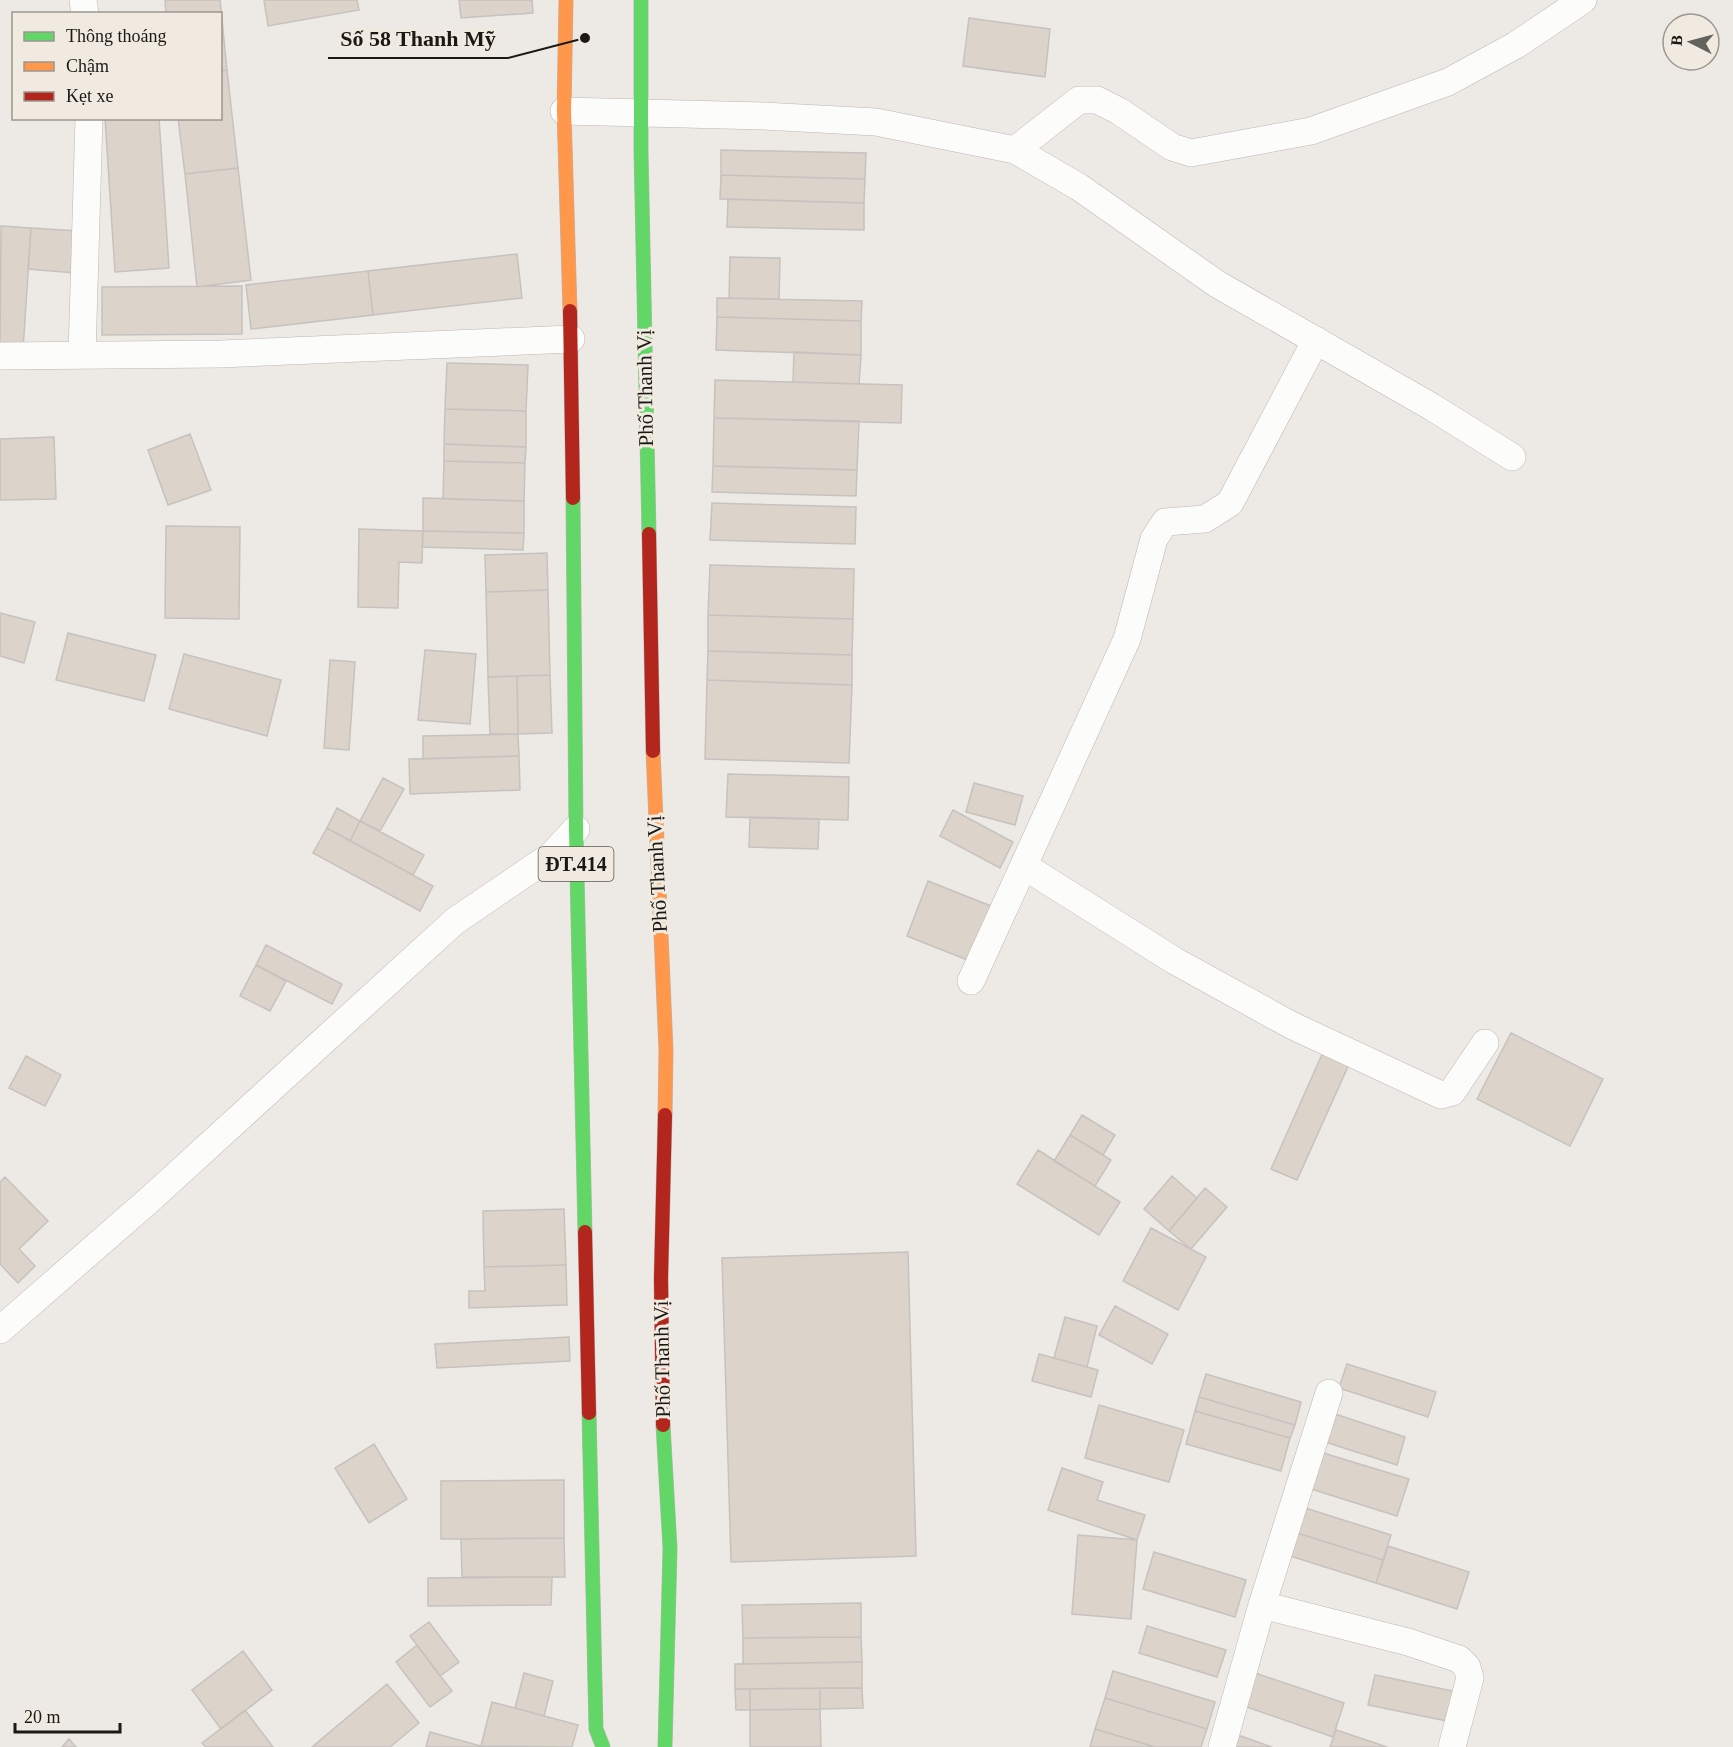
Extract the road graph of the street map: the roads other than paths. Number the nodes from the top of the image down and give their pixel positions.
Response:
1 (566, 0) edge
2 (641, 0) edge
3 (1583, 0) edge
4 (564, 111) junction
5 (641, 113) junction
6 (89, 120) edge
7 (1015, 150) junction
8 (571, 339) junction
9 (1316, 340) junction
10 (82, 355) junction
11 (0, 356) edge
12 (1512, 457) dead end
13 (576, 828) junction
14 (1024, 866) junction
15 (971, 981) dead end
16 (1485, 1043) dead end
17 (0, 1330) edge
18 (1329, 1393) dead end
19 (1262, 1605) junction
20 (603, 1747) edge
21 (665, 1747) edge
22 (1222, 1747) edge
23 (1452, 1747) edge

1 - 4 main road, ĐT.414
2 - 5 main road, Phố Thanh Vị
3 - 7 street
4 - 5 street
4 - 8 main road, ĐT.414
5 - 7 street
5 - 21 main road, Phố Thanh Vị
6 - 10 street
7 - 9 street
8 - 10 street
8 - 13 main road, ĐT.414
9 - 12 street
9 - 14 street
10 - 11 street
13 - 17 street
13 - 20 main road, ĐT.414
14 - 15 street
14 - 16 street
18 - 19 street
19 - 22 street
19 - 23 street

